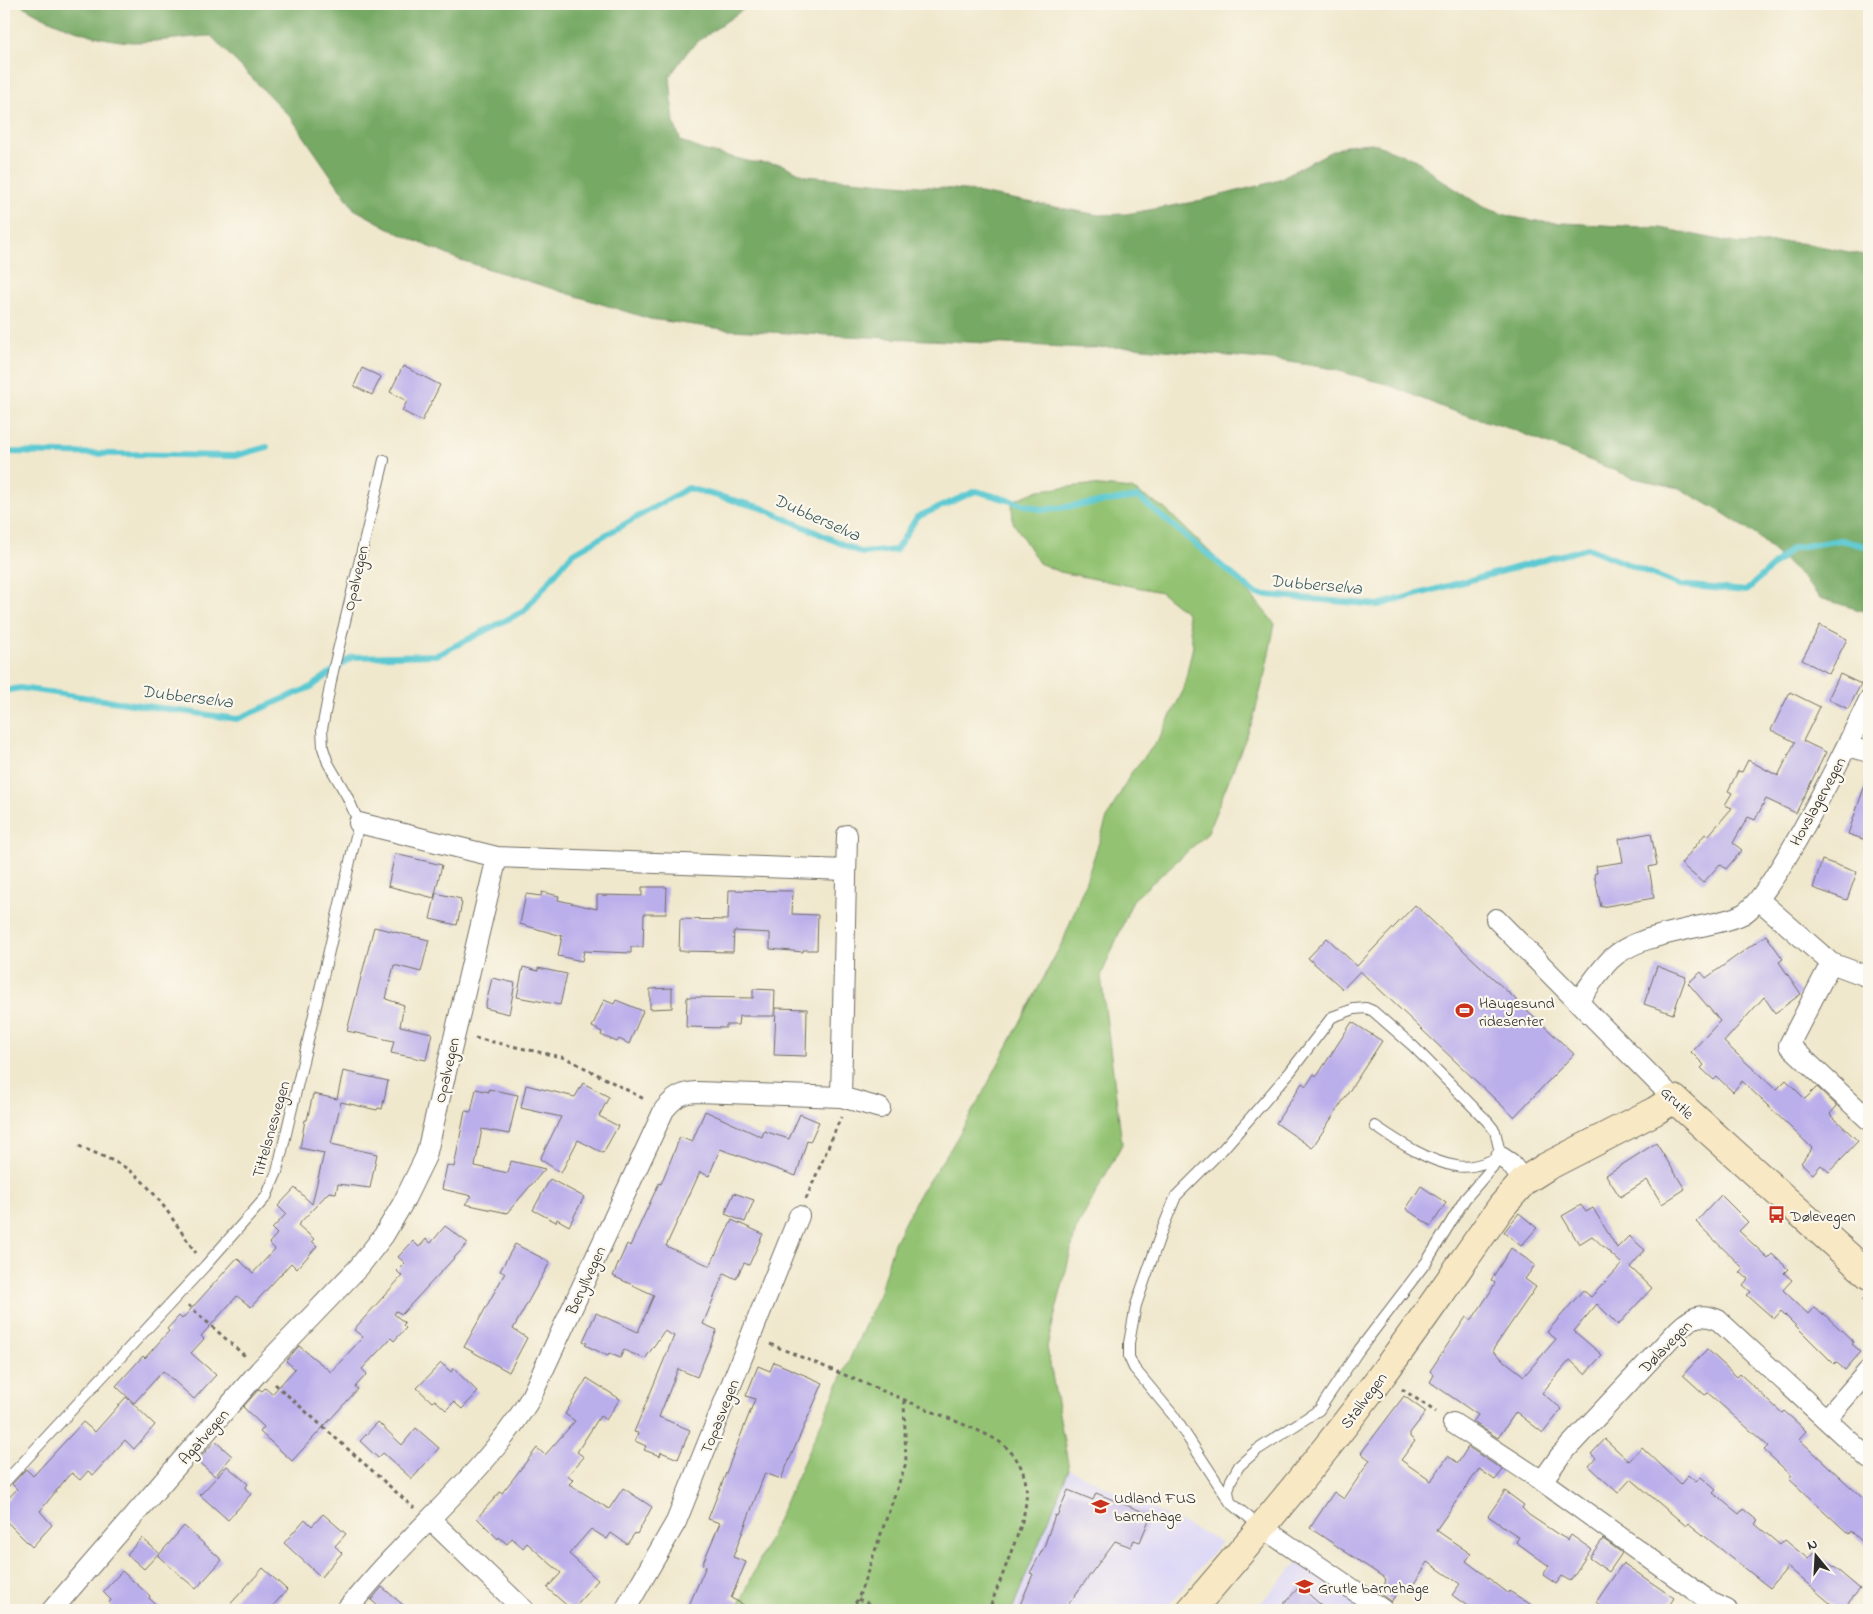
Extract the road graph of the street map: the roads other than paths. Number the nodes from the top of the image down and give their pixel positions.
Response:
1 (384, 460) dead end
2 (1869, 700) edge
3 (1847, 746) junction
4 (1869, 752) edge
5 (358, 823) junction
6 (847, 835) dead end
7 (497, 857) junction
8 (846, 870) junction
9 (1759, 900) junction
10 (1496, 919) dead end
11 (1830, 963) junction
12 (1869, 977) edge
13 (1578, 1001) junction
14 (841, 1097) junction
15 (1674, 1099) junction
16 (880, 1108) dead end
17 (1869, 1120) edge
18 (1375, 1126) dead end
19 (1501, 1157) junction
20 (1524, 1181) junction
21 (799, 1216) road end
22 (359, 1267) joint
23 (1869, 1275) edge
24 (1869, 1370) edge
25 (1827, 1418) junction
26 (1453, 1424) road end
27 (1869, 1459) edge
28 (1542, 1481) junction
29 (4, 1483) edge
30 (1230, 1502) junction
31 (431, 1520) junction
32 (1263, 1528) junction
33 (52, 1610) edge
34 (346, 1610) edge
35 (524, 1610) edge
36 (625, 1610) edge
37 (1191, 1610) edge
38 (1383, 1610) edge
39 (1726, 1610) edge

1 - 5 lane, Opalvegen
2 - 3 street, Hovslagervegen
3 - 4 street
3 - 9 street, Hovslagervegen
5 - 7 street
5 - 29 lane, Tittelsnesvegen
6 - 8 street
7 - 8 street
7 - 22 street, Opalvegen
8 - 14 street
9 - 11 street
9 - 13 street, Hovslagervegen
10 - 13 street, Grutle
11 - 12 street
11 - 17 street
13 - 15 street, Grutle
14 - 16 street, Beryllvegen
14 - 31 street, Beryllvegen
15 - 20 street, Stallvegen
15 - 23 street, Grutle
18 - 19 lane
19 - 20 street
19 - 30 lane
19 - 30 lane
20 - 32 street, Stallvegen
21 - 36 street, Topasvegen
22 - 33 street, Agatvegen
24 - 25 street
25 - 27 street, Dølavegen
25 - 28 street, Dølavegen
26 - 28 street
28 - 39 street
30 - 32 lane
31 - 34 street, Beryllvegen
31 - 35 street
32 - 37 street, Stallvegen
32 - 38 street

